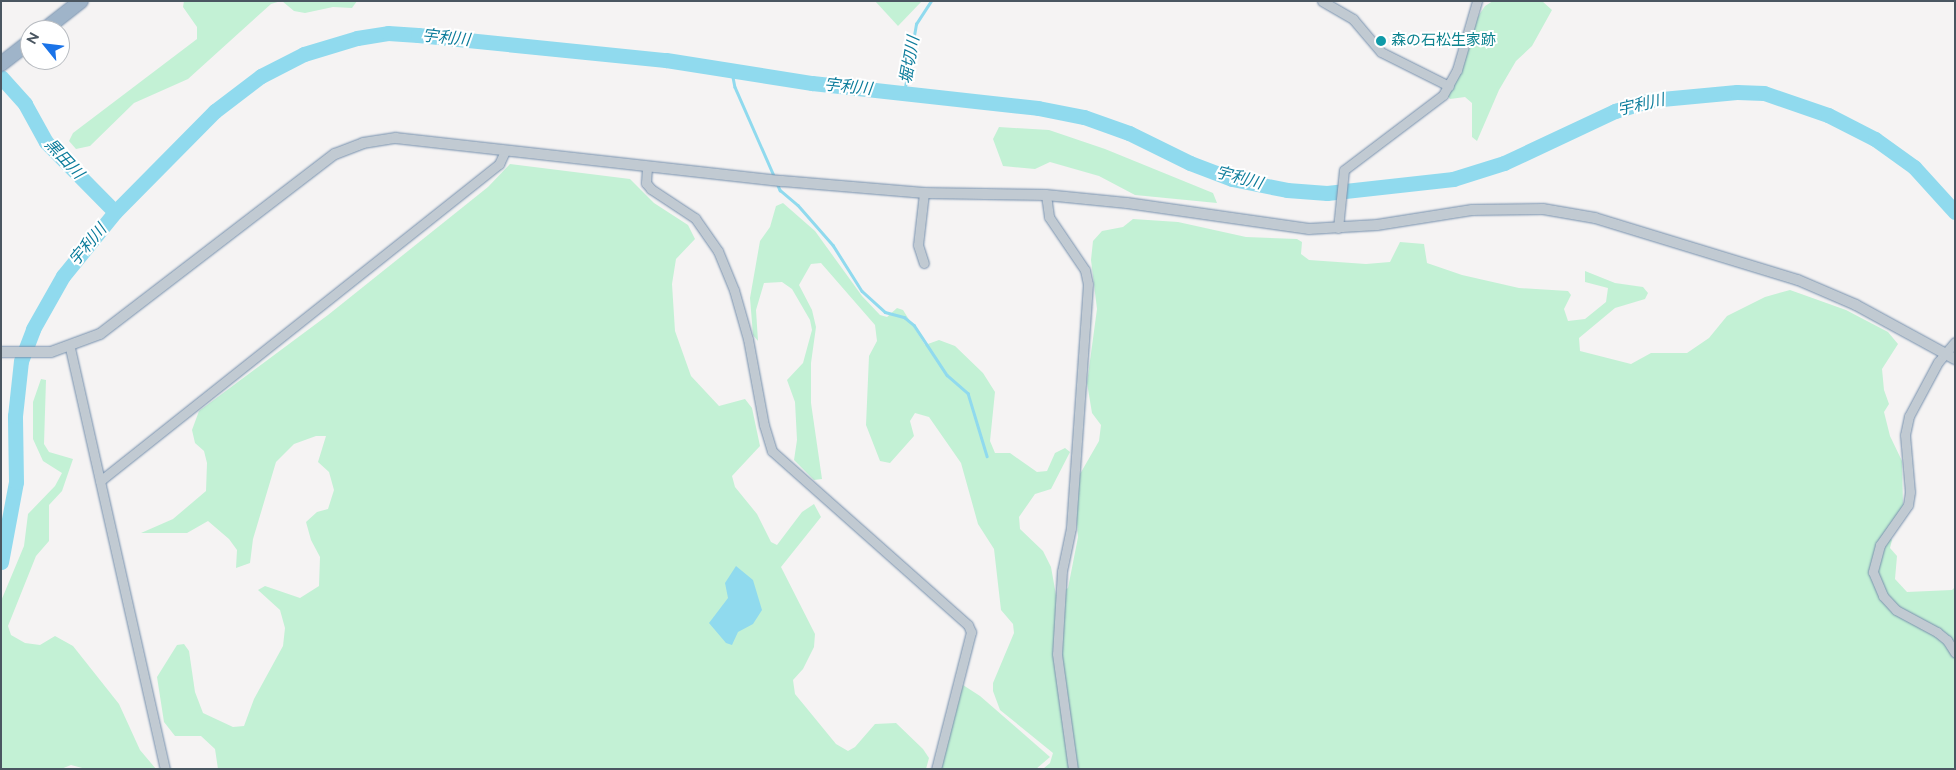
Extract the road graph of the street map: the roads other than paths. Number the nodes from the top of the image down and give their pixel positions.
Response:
1 (81, 1) edge
2 (1322, 1) edge
3 (1477, 1) edge
4 (57, 20) edge
5 (20, 49) edge
6 (3, 62) edge
7 (1449, 86) junction
8 (505, 151) junction
9 (647, 168) junction
10 (924, 193) junction
11 (1046, 196) junction
12 (1338, 228) junction
13 (924, 263) dead end
14 (1955, 342) edge
15 (70, 348) junction
16 (2, 352) edge
17 (1944, 353) junction
18 (1955, 359) edge
19 (100, 481) junction
20 (1955, 653) edge
21 (165, 769) edge
22 (936, 769) edge
23 (1073, 769) edge

1 - 4 highway
2 - 7 street
3 - 7 street
5 - 6 highway
7 - 12 street
8 - 9 street
8 - 15 street
8 - 19 street
9 - 10 street
9 - 22 street
10 - 11 street
10 - 13 street
11 - 12 street
11 - 23 street
12 - 17 street
14 - 17 street
15 - 16 street
15 - 19 street
17 - 18 street
17 - 20 street
19 - 21 street

